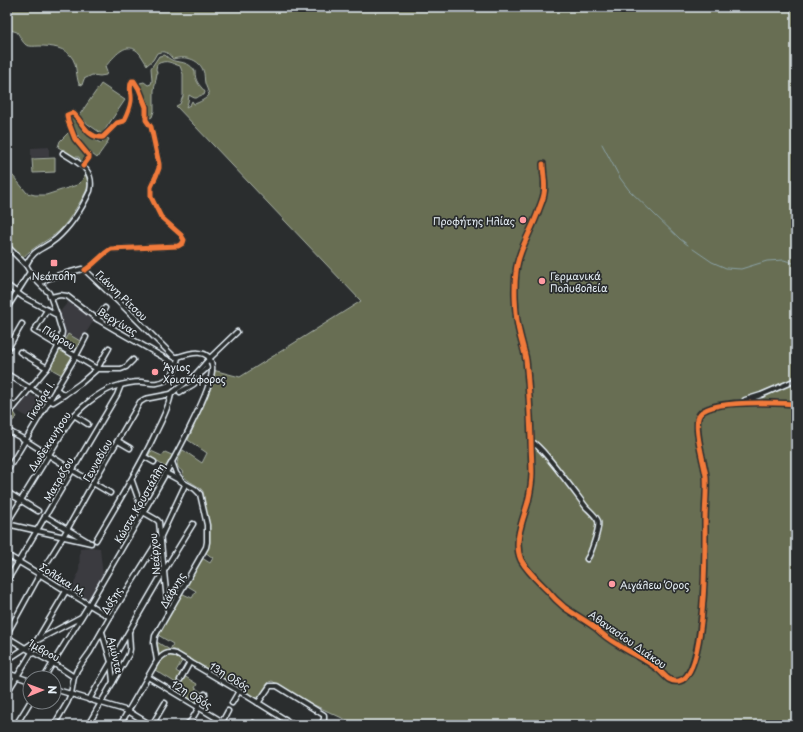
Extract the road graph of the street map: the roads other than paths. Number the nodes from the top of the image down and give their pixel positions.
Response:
1 (63, 154) dead end
2 (543, 164) dead end
3 (83, 166) junction
4 (7, 246) edge
5 (26, 265) junction
6 (85, 270) junction
7 (30, 272) junction
8 (40, 283) junction
9 (7, 285) edge
10 (16, 293) junction
11 (51, 297) junction
12 (7, 308) edge
13 (104, 308) dead end
14 (47, 310) junction
15 (57, 315) junction
16 (97, 319) junction
17 (22, 324) dead end
18 (237, 332) dead end
19 (86, 337) dead end
20 (58, 346) junction
21 (109, 348) dead end
22 (7, 350) edge
23 (20, 352) dead end
24 (76, 356) junction
25 (178, 357) junction
26 (210, 358) junction
27 (134, 360) dead end
28 (205, 364) junction
29 (177, 365) junction
30 (47, 368) junction
31 (97, 369) junction
32 (7, 374) edge
33 (796, 380) edge
34 (121, 385) junction
35 (30, 388) junction
36 (56, 389) junction
37 (180, 392) dead end
38 (171, 394) junction
39 (64, 395) junction
40 (7, 401) edge
41 (51, 401) junction
42 (742, 403) junction
43 (796, 404) edge
44 (15, 406) junction
45 (74, 415) junction
46 (7, 416) edge
47 (88, 424) dead end
48 (7, 430) edge
49 (25, 440) junction
50 (118, 441) junction
51 (531, 441) junction
52 (130, 448) dead end
53 (48, 455) junction
54 (145, 456) junction
55 (154, 462) dead end
56 (172, 462) junction
57 (63, 464) dead end
58 (72, 470) junction
59 (7, 471) edge
60 (166, 473) junction
61 (82, 476) dead end
62 (132, 481) junction
63 (93, 483) junction
64 (185, 485) junction
65 (7, 492) edge
66 (110, 493) dead end
67 (21, 500) junction
68 (38, 511) dead end
69 (143, 512) junction
70 (45, 516) junction
71 (7, 524) edge
72 (193, 524) dead end
73 (68, 529) junction
74 (37, 531) junction
75 (161, 536) junction
76 (63, 537) junction
77 (96, 540) dead end
78 (7, 555) edge
79 (587, 559) dead end
80 (18, 562) junction
81 (164, 572) junction
82 (40, 574) junction
83 (7, 580) edge
84 (66, 591) junction
85 (89, 604) junction
86 (168, 612) junction
87 (81, 617) junction
88 (110, 617) junction
89 (102, 632) junction
90 (129, 632) junction
91 (7, 634) edge
92 (7, 637) edge
93 (36, 641) junction
94 (25, 648) junction
95 (32, 652) junction
96 (7, 660) edge
97 (157, 661) junction
98 (111, 662) junction
99 (190, 662) junction
100 (53, 663) junction
101 (49, 670) edge
102 (7, 673) edge
103 (18, 677) junction
104 (148, 677) junction
105 (22, 678) edge
106 (74, 678) junction
107 (180, 680) dead end
108 (113, 682) junction
109 (10, 688) dead end
110 (62, 691) edge
111 (239, 691) junction
112 (71, 694) junction
113 (205, 694) dead end
114 (89, 700) junction
115 (101, 703) junction
116 (165, 703) dead end
117 (232, 703) dead end
118 (258, 703) junction
119 (198, 707) junction
120 (25, 710) edge
121 (128, 711) junction
122 (228, 711) dead end
123 (285, 719) junction
124 (222, 721) junction
125 (16, 725) edge
126 (54, 725) edge
127 (88, 725) edge
128 (120, 725) edge
129 (152, 725) edge
130 (186, 725) edge
131 (218, 725) edge
132 (228, 725) edge
133 (281, 725) edge
134 (294, 725) edge
135 (321, 725) edge

1 - 3 street
2 - 51 street, Αθανασίου Διάκου
3 - 5 street
3 - 6 street
4 - 5 street
5 - 7 street
6 - 8 street, Γιάννη Ρίτσου
6 - 25 street, Γιάννη Ρίτσου
7 - 8 street
7 - 10 street
8 - 11 street
9 - 10 street
10 - 12 street
10 - 14 street
11 - 15 street
11 - 16 street, Βεργίνας
13 - 16 street
14 - 15 street
14 - 20 street, Πύρρου
15 - 20 street
16 - 29 street, Βεργίνας
17 - 22 street
18 - 26 street, Γενναδίου
19 - 24 street, Γκούρα Ι.
20 - 24 street, Πύρρου
20 - 30 street
21 - 31 street
23 - 30 street
24 - 31 street, Πύρρου
24 - 36 street, Γκούρα Ι.
25 - 26 street
25 - 29 street
26 - 28 street, Γενναδίου
26 - 56 street, Κώστα Κρυστάλλη
27 - 31 street
28 - 37 street
28 - 38 street, Γενναδίου
29 - 34 street, Δωδεκανήσου
30 - 35 street
31 - 39 street
32 - 35 street
33 - 42 street
34 - 45 street, Δωδεκανήσου
34 - 58 street, Ματρόζου
35 - 41 street
35 - 44 street
36 - 39 street
36 - 41 street, Γκούρα Ι.
38 - 50 street, Γενναδίου
38 - 54 street
39 - 41 street
40 - 44 street
41 - 49 street, Γκούρα Ι.
42 - 43 street, Αθανασίου Διάκου
42 - 51 street, Αθανασίου Διάκου
44 - 46 street
45 - 47 street
45 - 53 street, Δωδεκανήσου
48 - 49 street
49 - 53 street
49 - 59 street, Γκούρα Ι.
50 - 52 street
50 - 63 street, Γενναδίου
51 - 79 street
53 - 57 street
53 - 67 street, Δωδεκανήσου
54 - 55 street
54 - 62 street
56 - 60 street, Κώστα Κρυστάλλη
56 - 64 street
58 - 61 street
58 - 70 street, Ματρόζου
60 - 64 street, Δάφνης
60 - 69 street, Κώστα Κρυστάλλη
62 - 69 street
62 - 77 street
63 - 66 street
63 - 73 street, Γενναδίου
64 - 75 street, Δόξης
64 - 86 street, Δάφνης
65 - 67 street
67 - 68 street
67 - 71 street, Δωδεκανήσου
69 - 75 street, Νεάρχου
69 - 85 street, Κώστα Κρυστάλλη
70 - 73 street
70 - 74 street, Ματρόζου
71 - 74 street
72 - 81 street
73 - 76 street, Γενναδίου
73 - 76 street
74 - 76 street
74 - 80 street, Ματρόζου
75 - 81 street, Νεάρχου
75 - 88 street, Δόξης
76 - 82 street, Γενναδίου
78 - 80 street, Σολάκα Μ.
80 - 82 street, Σολάκα Μ.
80 - 83 street, Ματρόζου
81 - 86 street, Νεάρχου
81 - 90 street
82 - 84 street, Σολάκα Μ.
82 - 91 street, Γενναδίου
84 - 85 street, Σολάκα Μ.
84 - 93 street
85 - 87 street, Κώστα Κρυστάλλη
85 - 88 street, Σολάκα Μ.
86 - 97 street, Δάφνης
87 - 93 street
87 - 100 street, Κώστα Κρυστάλλη
88 - 89 street, Δόξης
89 - 98 street, Αμύντα
89 - 106 street, Δόξης
90 - 98 street
90 - 108 street
92 - 94 street, Ίμβρου
93 - 94 street
94 - 95 street, Ίμβρου
94 - 96 street
95 - 100 street, Ίμβρου
95 - 103 street
97 - 99 street, 13η Οδός
97 - 104 street
98 - 108 street, Αμύντα
98 - 114 street
99 - 107 street
99 - 111 street, 13η Οδός
100 - 101 street, Κώστα Κρυστάλλη
100 - 106 street, Ίμβρου
102 - 103 street
103 - 105 street
103 - 109 street
104 - 119 street, 12η Οδός
104 - 121 street
106 - 112 street, Δόξης
108 - 115 street
110 - 112 street
111 - 117 street
111 - 118 street, 13η Οδός
112 - 114 street
112 - 126 street, Δόξης
113 - 119 street
114 - 115 street
115 - 121 street
115 - 127 street
116 - 129 street
118 - 123 street, 13η Οδός
118 - 135 street
119 - 124 street, 12η Οδός
119 - 130 street
120 - 125 street
121 - 128 street
121 - 129 street
122 - 124 street
123 - 133 street
123 - 134 street, 13η Οδός
124 - 131 street
124 - 132 street, 12η Οδός

